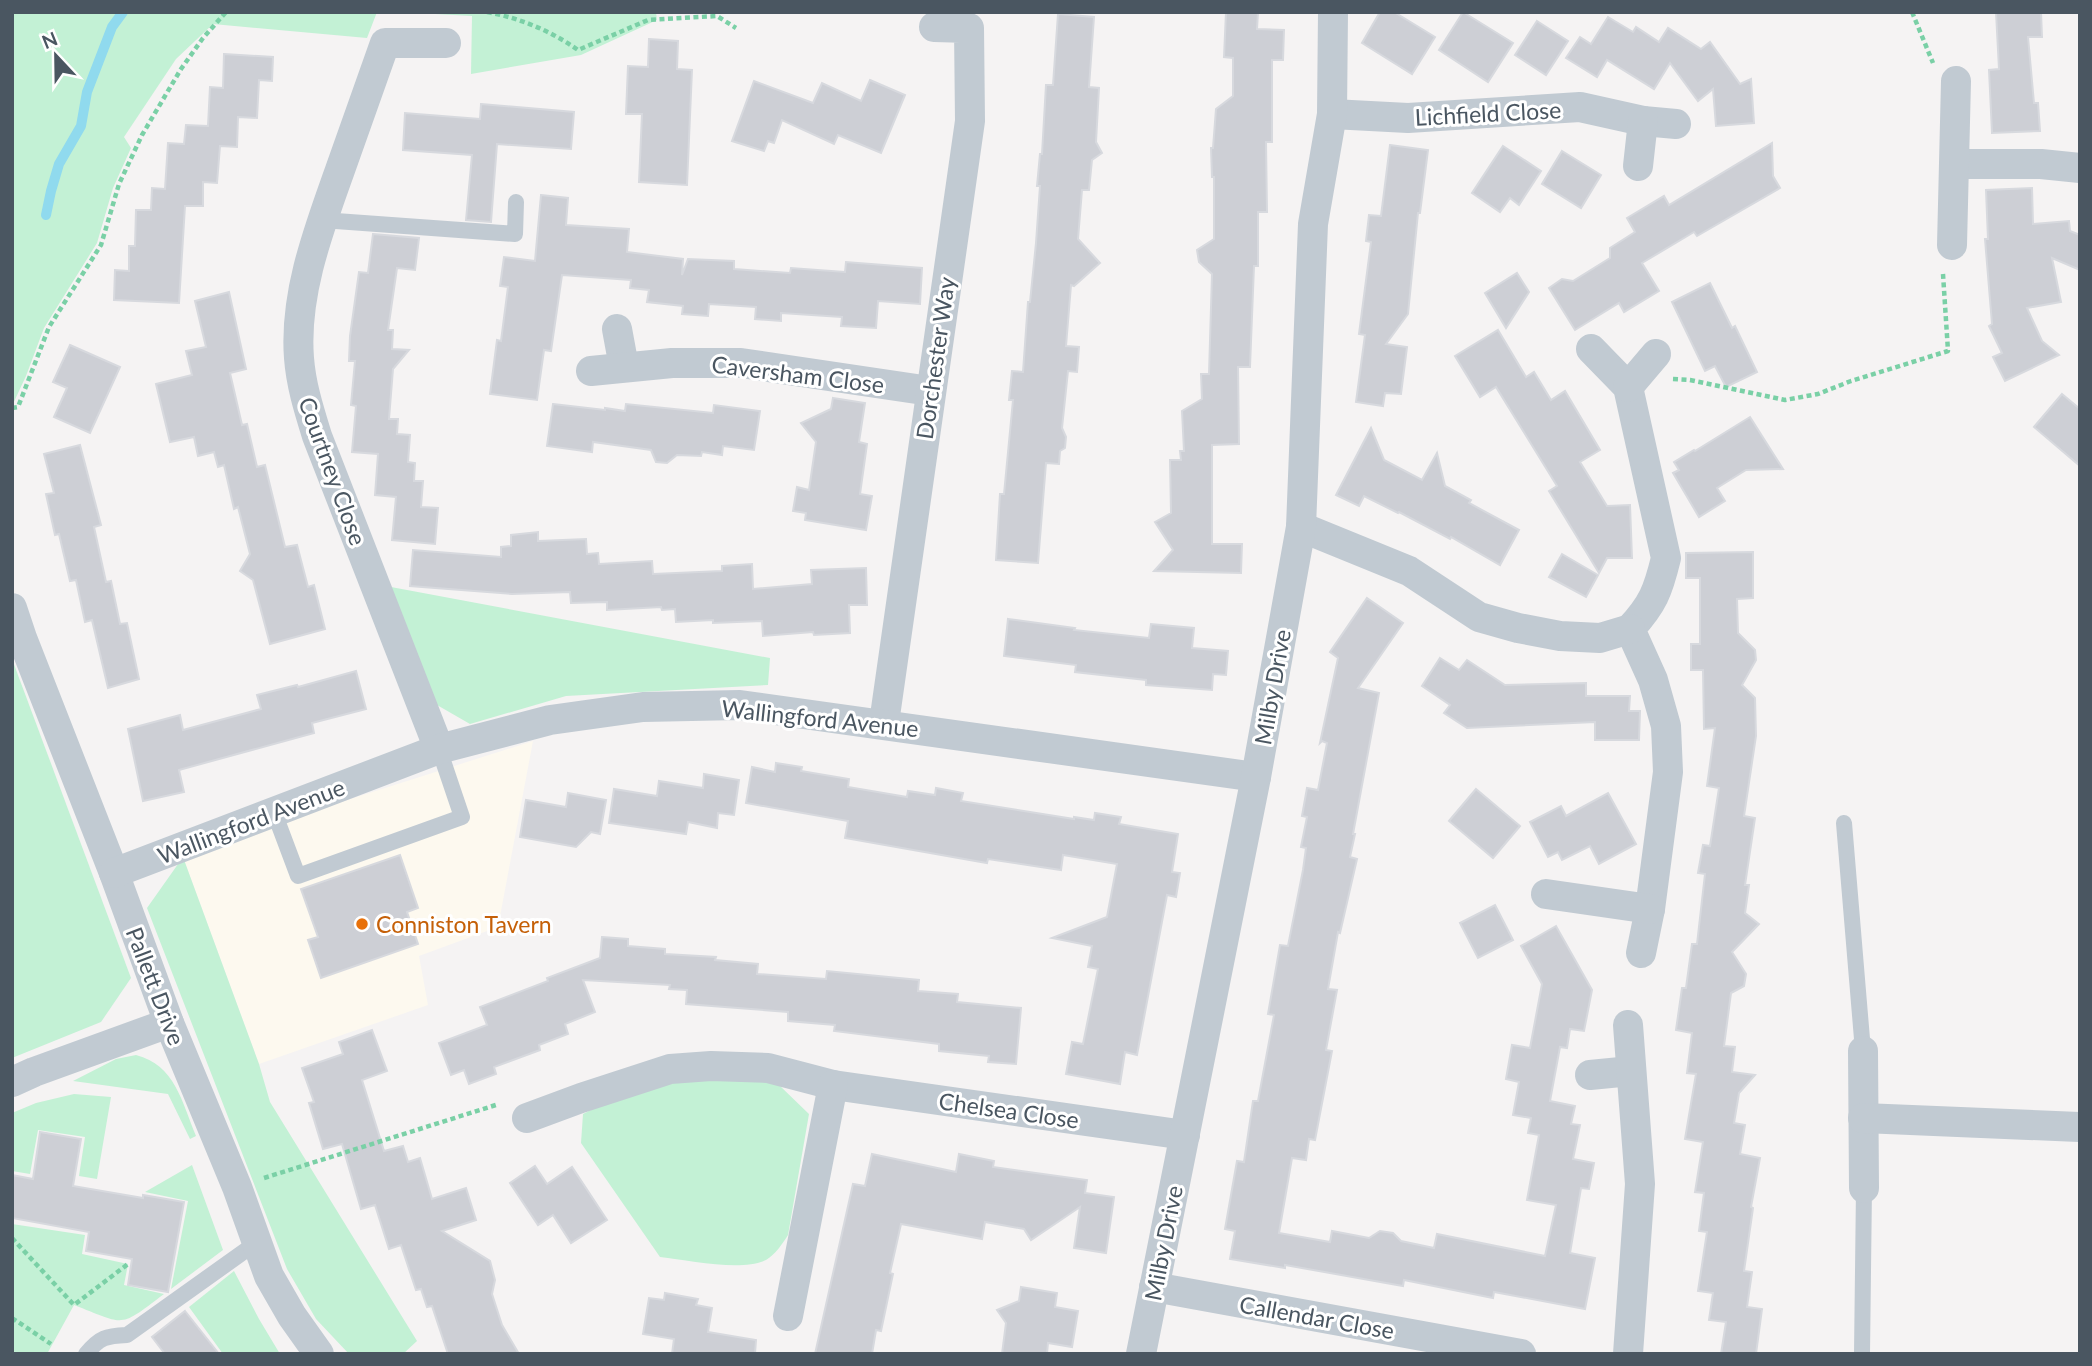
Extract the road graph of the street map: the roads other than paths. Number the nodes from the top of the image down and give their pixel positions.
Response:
1 (1333, 12) edge
2 (933, 27) dead end
3 (446, 43) dead end
4 (1945, 74) road end
5 (1332, 114) junction
6 (1643, 121) junction
7 (1676, 124) dead end
8 (1955, 164) junction
9 (1638, 166) dead end
10 (2080, 168) edge
11 (516, 202) dead end
12 (322, 220) junction
13 (1948, 259) road end
14 (617, 329) dead end
15 (1591, 349) dead end
16 (624, 367) junction
17 (592, 371) dead end
18 (930, 391) junction
19 (1301, 527) junction
20 (12, 608) edge
21 (1630, 629) junction
22 (884, 723) junction
23 (439, 749) junction
24 (1256, 777) junction
25 (274, 812) junction
26 (1844, 823) dead end
27 (114, 873) junction
28 (1546, 894) dead end
29 (1650, 909) junction
30 (1641, 953) dead end
31 (169, 1023) junction
32 (1628, 1025) dead end
33 (1863, 1051) joint
34 (1631, 1071) junction
35 (1590, 1075) dead end
36 (12, 1082) edge
37 (833, 1085) junction
38 (527, 1118) road end
39 (1863, 1118) junction
40 (2079, 1127) edge
41 (2080, 1133) edge
42 (1185, 1135) junction
43 (1864, 1188) joint
44 (256, 1243) junction
45 (1154, 1287) junction
46 (788, 1316) dead end
47 (86, 1354) edge
48 (319, 1354) edge
49 (1141, 1354) edge
50 (1521, 1354) edge
51 (1628, 1354) edge
52 (1862, 1354) edge

1 - 5 street, Milby Drive
2 - 18 street, Dorchester Way
3 - 12 street, Courtney Close
4 - 8 street
5 - 6 street, Lichfield Close
5 - 19 street, Milby Drive
6 - 7 street, Lichfield Close
6 - 9 street
8 - 10 street
8 - 13 street
11 - 12 lane
12 - 23 street, Courtney Close
14 - 16 street
15 - 21 street
16 - 17 street, Caversham Close
16 - 18 street, Caversham Close
18 - 22 street, Dorchester Way
19 - 21 street
19 - 24 street, Milby Drive
20 - 27 street, Pallett Drive
21 - 29 street
22 - 23 street, Wallingford Avenue
22 - 24 street, Wallingford Avenue
23 - 25 street, Wallingford Avenue
23 - 25 lane
24 - 42 street, Milby Drive
25 - 27 street, Wallingford Avenue
26 - 33 lane
27 - 31 street, Pallett Drive
28 - 29 street
29 - 30 street
31 - 36 street
31 - 44 street, Pallett Drive
32 - 34 street
33 - 39 street
34 - 35 street
34 - 51 street
37 - 38 street, Chelsea Close
37 - 42 street, Chelsea Close
37 - 46 street
39 - 40 street
39 - 43 street
40 - 41 street
42 - 45 street, Milby Drive
43 - 52 lane
44 - 47 lane
44 - 48 street, Pallett Drive
45 - 49 street, Milby Drive
45 - 50 street, Callendar Close

